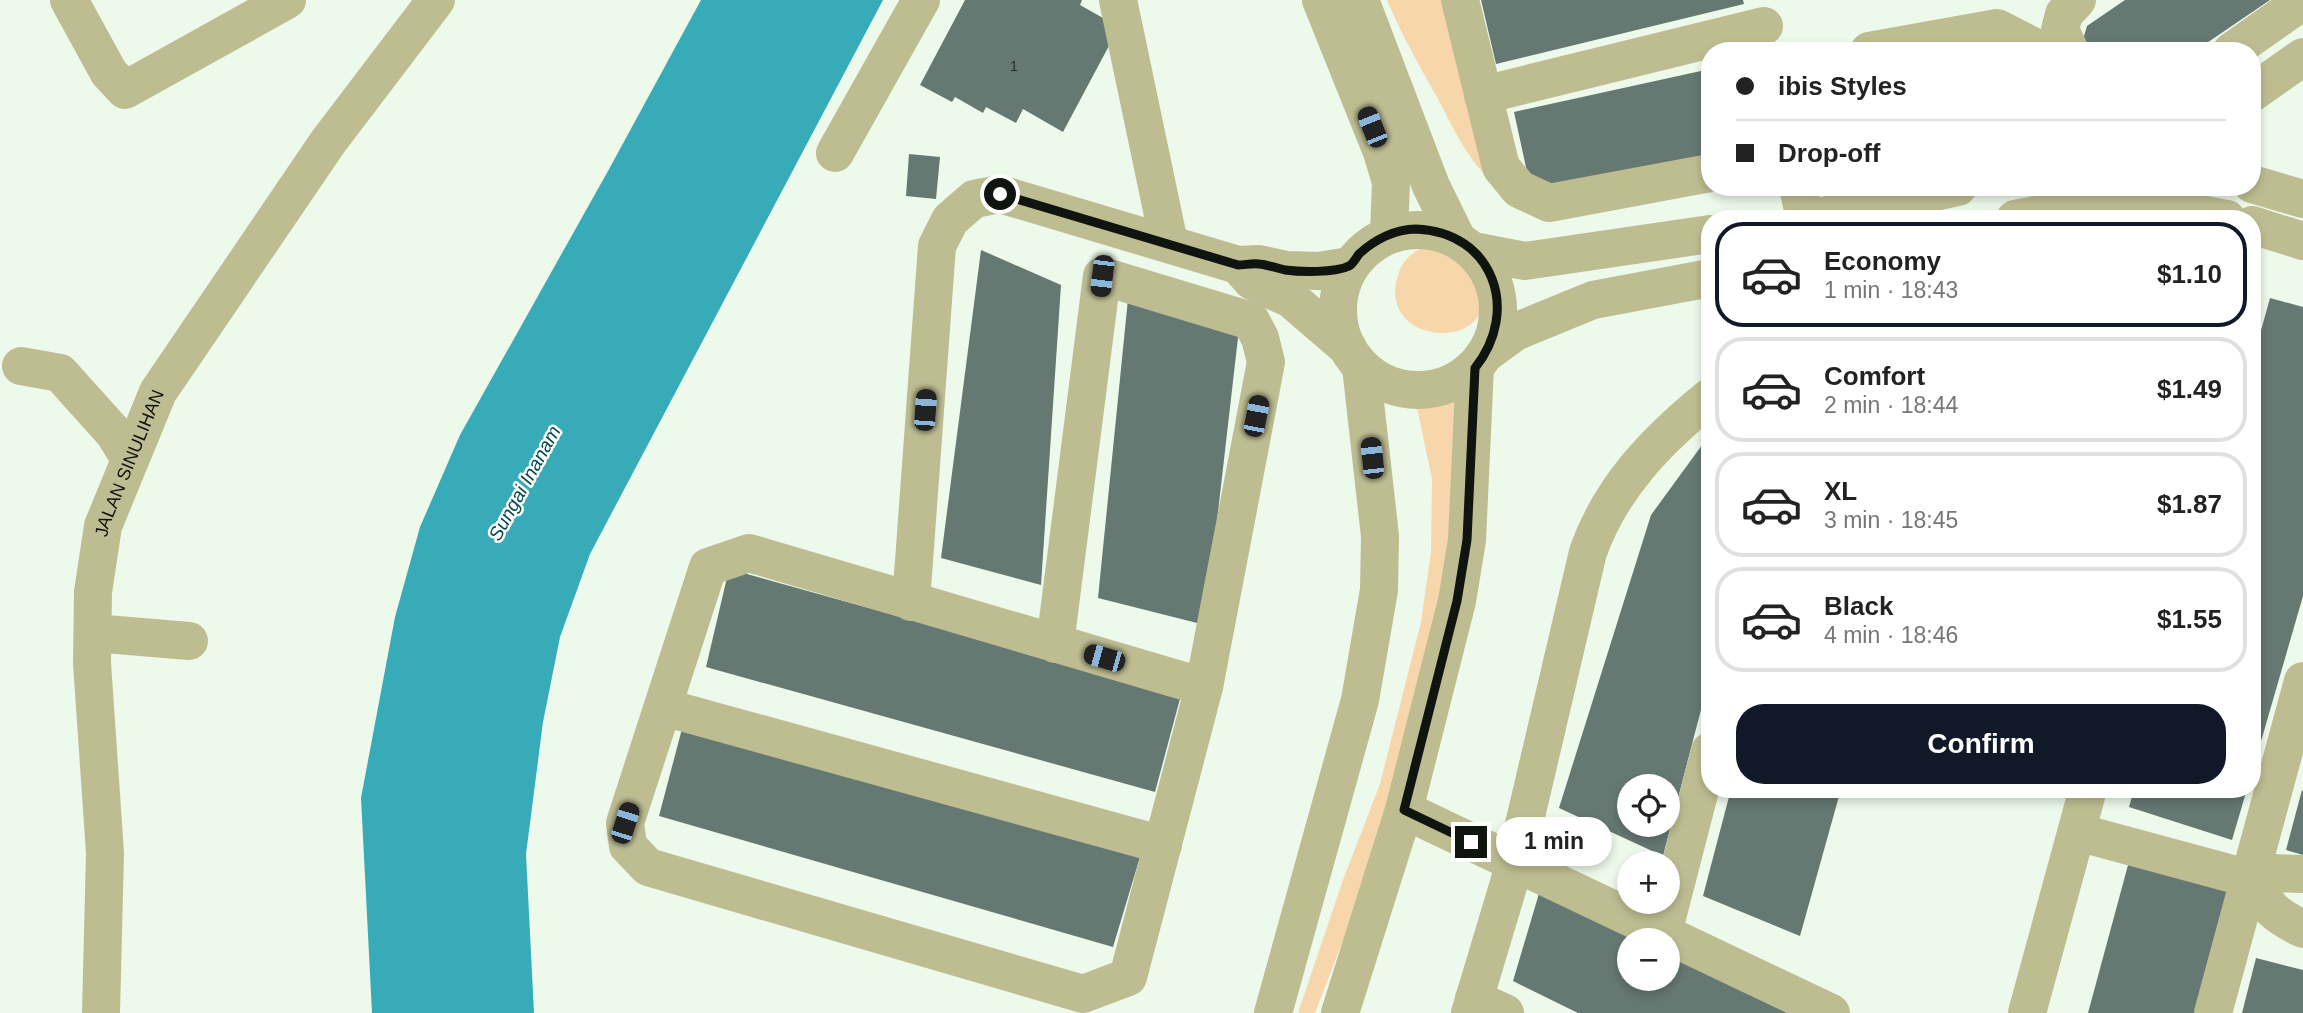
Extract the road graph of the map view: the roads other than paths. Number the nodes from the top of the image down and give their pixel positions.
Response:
1 (69, 0) edge
2 (287, 0) edge
3 (436, 0) edge
4 (921, 0) edge
5 (1118, 0) edge
6 (1321, 0) edge
7 (1360, 0) edge
8 (1460, 0) edge
9 (2077, 0) edge
10 (2303, 1) edge
11 (1764, 26) edge
12 (1917, 42) edge
13 (2025, 42) edge
14 (2066, 42) edge
15 (2245, 42) edge
16 (2303, 57) edge
17 (2261, 87) edge
18 (1483, 95) junction
19 (835, 153) dead end
20 (1701, 175) edge
21 (2261, 187) edge
22 (1916, 196) edge
23 (2303, 199) edge
24 (1849, 210) edge
25 (2062, 210) edge
26 (2178, 210) edge
27 (2261, 228) edge
28 (1389, 234) junction
29 (1701, 235) edge
30 (2303, 241) edge
31 (1169, 243) junction
32 (1465, 245) junction
33 (1238, 265) junction
34 (1350, 266) junction
35 (1701, 280) edge
36 (1355, 358) junction
37 (1480, 361) junction
38 (21, 366) dead end
39 (1701, 405) edge
40 (130, 458) junction
41 (911, 602) junction
42 (93, 633) junction
43 (189, 641) dead end
44 (1055, 644) junction
45 (2303, 681) edge
46 (1204, 687) junction
47 (663, 707) junction
48 (1701, 786) edge
49 (2086, 798) edge
50 (1404, 810) junction
51 (2077, 832) junction
52 (1163, 845) junction
53 (1515, 863) junction
54 (2303, 874) edge
55 (2251, 879) junction
56 (1652, 928) edge
57 (1664, 928) edge
58 (2303, 929) edge
59 (1680, 941) edge
60 (1483, 1008) edge
61 (101, 1013) edge
62 (1273, 1013) edge
63 (1340, 1013) edge
64 (1831, 1013) edge
65 (2027, 1013) edge
66 (2213, 1013) edge

1 - 2 street
3 - 40 street, JALAN SINULIHAN
4 - 19 street
5 - 31 street
6 - 28 street
7 - 32 street
8 - 18 street
9 - 14 street
10 - 15 street
11 - 18 street
12 - 13 street
16 - 17 street
18 - 20 street
21 - 23 street
22 - 24 street
25 - 26 street
27 - 30 street
28 - 32 street
28 - 34 street
29 - 32 street
31 - 33 street
31 - 41 street
32 - 37 street
33 - 34 street
33 - 36 street
34 - 36 street
35 - 37 street
36 - 37 street
36 - 62 street
37 - 50 street
38 - 40 street
39 - 53 street
40 - 42 street, JALAN SINULIHAN
41 - 44 street
41 - 47 street
42 - 43 street
42 - 61 street, JALAN SINULIHAN
44 - 46 street
44 - 46 street
45 - 55 street
46 - 52 street
47 - 52 street
47 - 52 street
48 - 57 street
49 - 51 street
50 - 53 street
50 - 63 street
51 - 55 street
51 - 65 street
53 - 56 street
53 - 60 street
54 - 55 street
55 - 58 street
55 - 66 street
59 - 64 street

